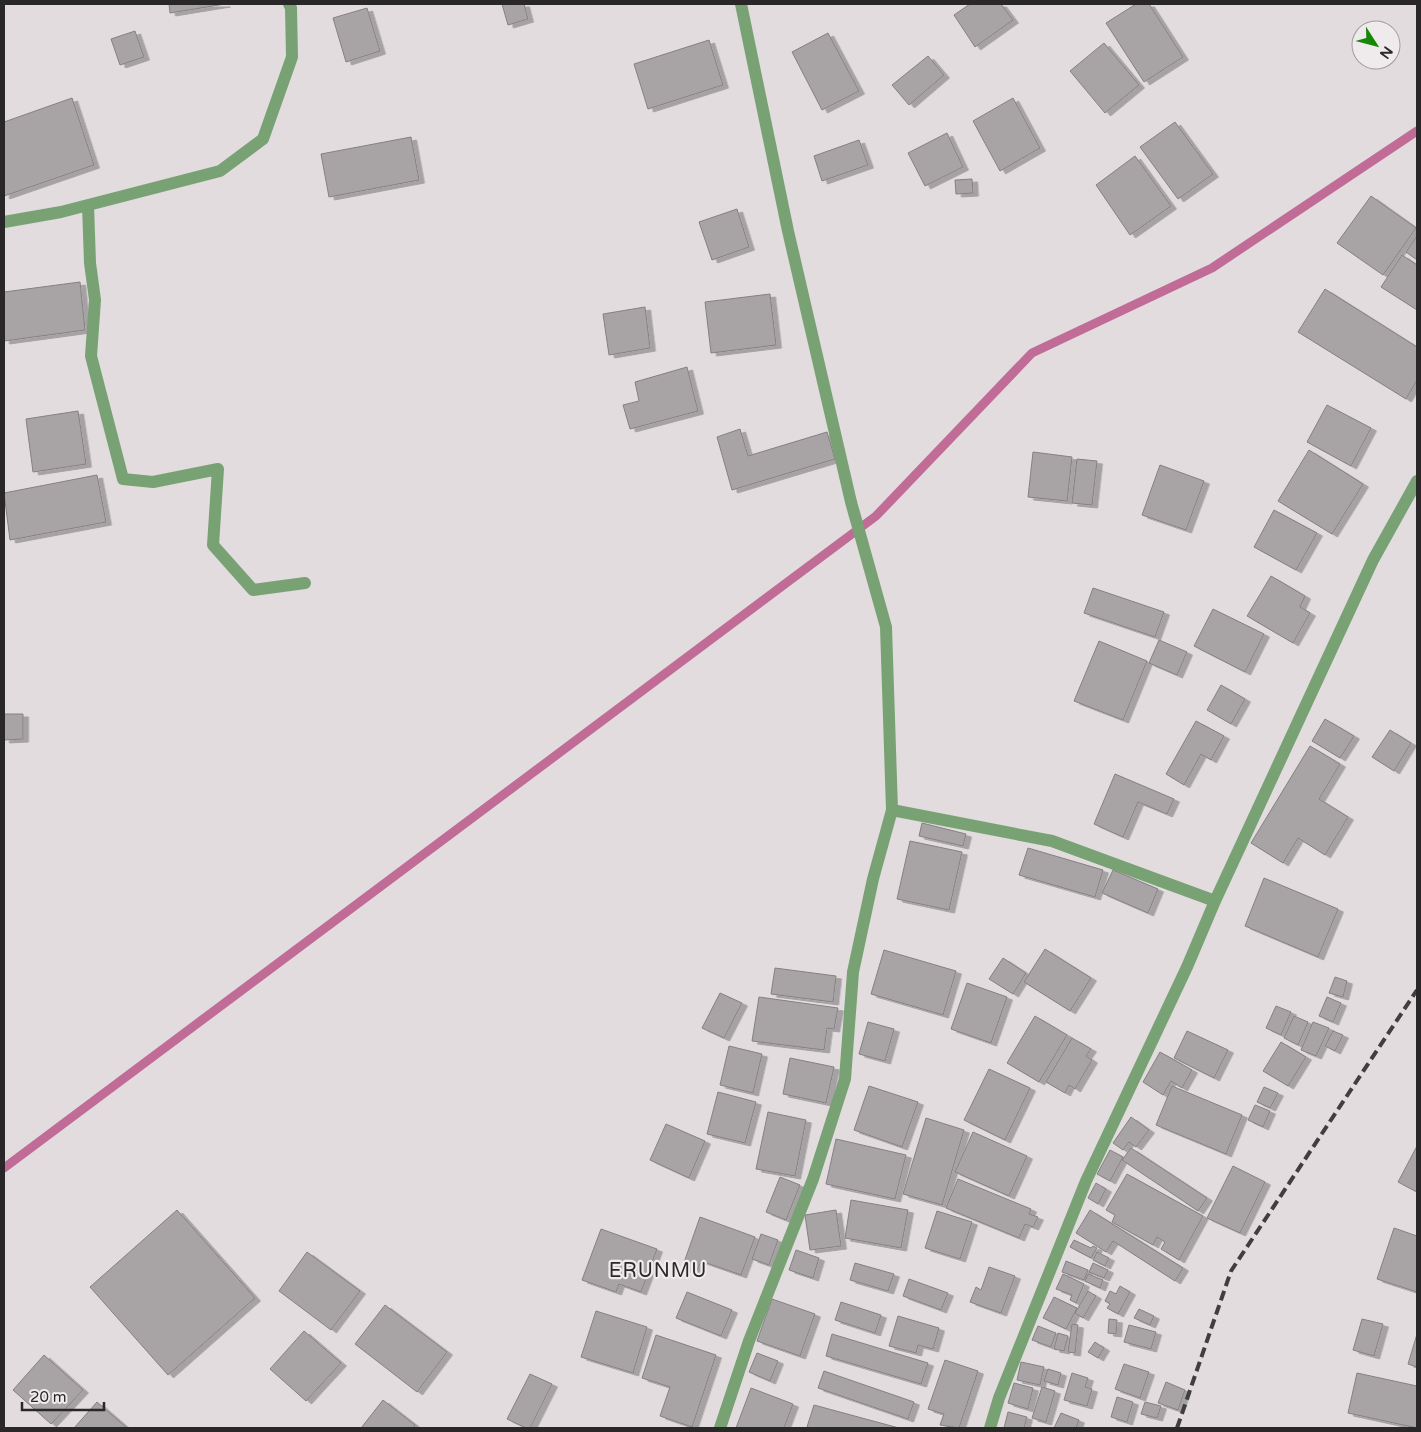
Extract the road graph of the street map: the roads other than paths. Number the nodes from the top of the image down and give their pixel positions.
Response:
1 (289, 4) edge
2 (741, 4) edge
3 (88, 205) junction
4 (4, 222) edge
5 (1417, 481) edge
6 (305, 583) dead end
7 (892, 810) junction
8 (1215, 901) junction
9 (720, 1428) edge
10 (990, 1428) edge

1 - 3 street
2 - 7 street
3 - 4 street
3 - 6 street
5 - 8 street
7 - 8 street
7 - 9 street
8 - 10 street

